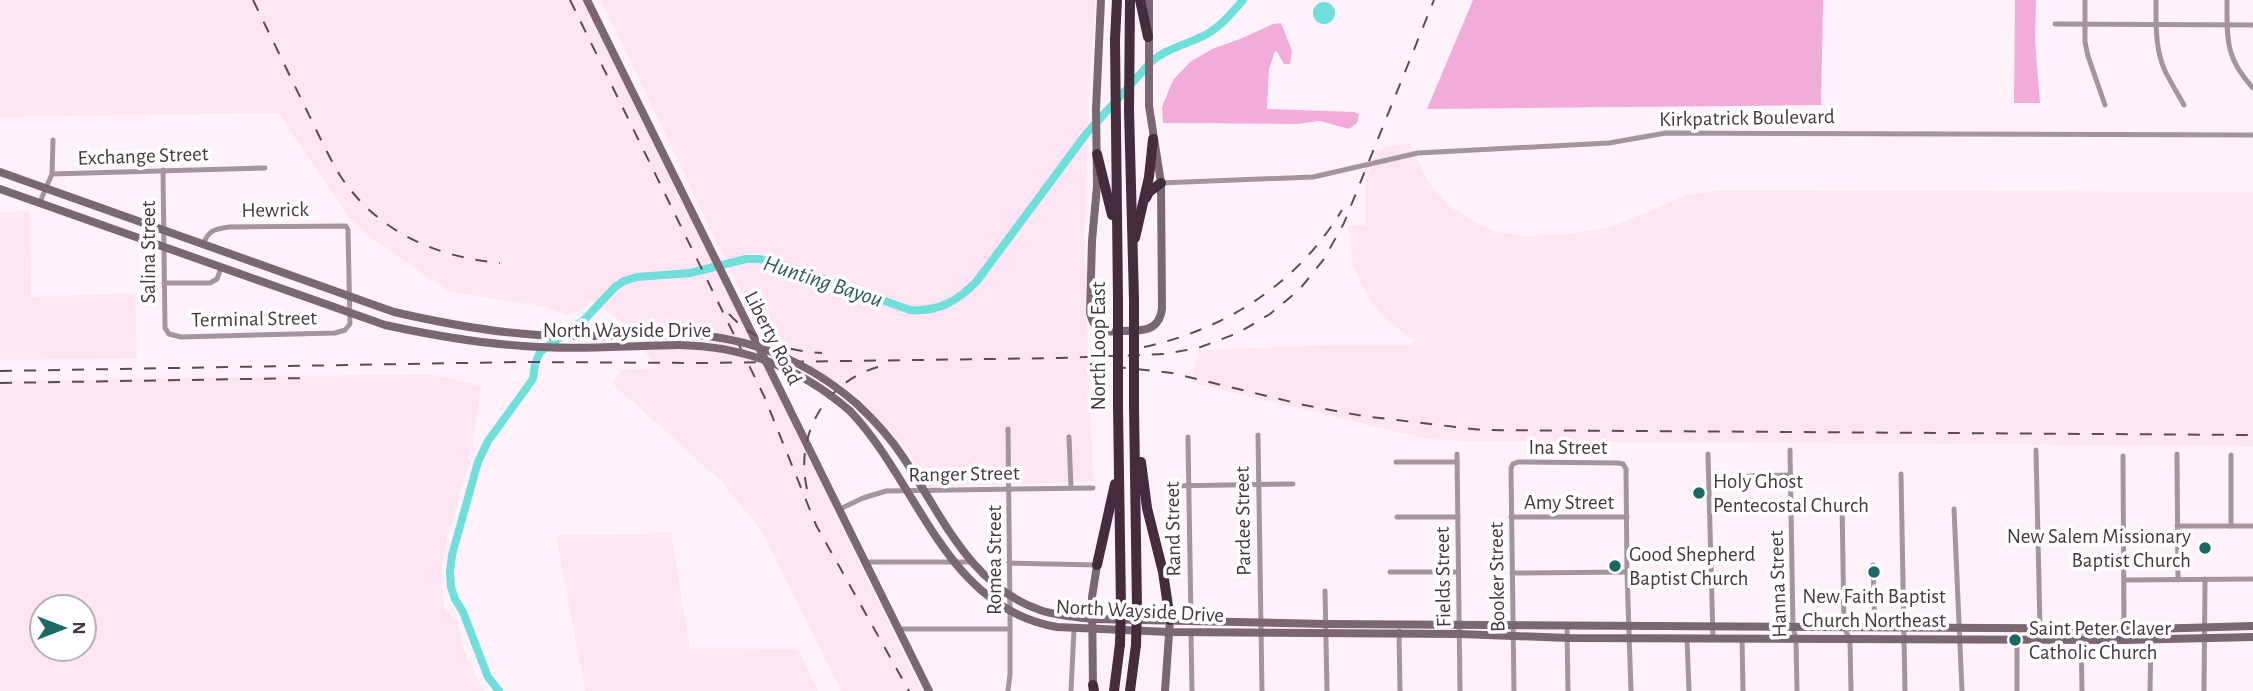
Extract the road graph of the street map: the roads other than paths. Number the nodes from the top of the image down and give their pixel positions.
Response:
1 (587, 0) edge
2 (1101, 0) edge
3 (1117, 0) edge
4 (1130, 0) edge
5 (1140, 0) edge
6 (1149, 0) edge
7 (2085, 0) edge
8 (2156, 0) edge
9 (2227, 0) edge
10 (2054, 24) dead end
11 (2085, 25) junction
12 (2227, 25) junction
13 (2253, 25) edge
14 (2156, 26) junction
15 (1148, 37) junction
16 (2253, 88) edge
17 (2105, 105) dead end
18 (2184, 105) dead end
19 (2253, 135) edge
20 (1153, 139) junction
21 (53, 140) dead end
22 (1097, 154) junction
23 (265, 168) dead end
24 (163, 170) junction
25 (0, 172) edge
26 (52, 174) junction
27 (1161, 183) junction
28 (46, 188) junction
29 (0, 189) edge
30 (1145, 201) junction
31 (40, 202) junction
32 (105, 210) junction
33 (100, 224) junction
34 (164, 231) junction
35 (1117, 236) junction
36 (163, 245) junction
37 (203, 245) junction
38 (1132, 254) junction
39 (221, 268) junction
40 (277, 272) junction
41 (164, 283) junction
42 (272, 286) junction
43 (350, 298) junction
44 (350, 314) junction
45 (168, 332) joint
46 (1008, 429) dead end
47 (1258, 435) dead end
48 (1188, 437) dead end
49 (1069, 438) dead end
50 (1135, 444) junction
51 (1790, 450) dead end
52 (2036, 450) dead end
53 (1457, 453) dead end
54 (1708, 454) dead end
55 (2177, 454) dead end
56 (2231, 455) dead end
57 (2123, 456) dead end
58 (1396, 462) dead end
59 (1457, 462) junction
60 (1513, 464) joint
61 (1118, 466) junction
62 (1901, 474) dead end
63 (1791, 475) junction
64 (1749, 476) dead end
65 (1293, 484) dead end
66 (1258, 485) junction
67 (1168, 486) dead end
68 (1189, 486) junction
69 (1071, 487) junction
70 (1093, 488) dead end
71 (924, 489) junction
72 (1009, 489) junction
73 (906, 490) junction
74 (1842, 502) dead end
75 (840, 509) junction
76 (1954, 509) dead end
77 (1397, 517) dead end
78 (1458, 517) junction
79 (1511, 517) junction
80 (1627, 517) junction
81 (2178, 526) junction
82 (2231, 526) junction
83 (2253, 526) edge
84 (865, 562) junction
85 (970, 562) junction
86 (954, 563) junction
87 (1009, 563) junction
88 (1097, 565) junction
89 (1873, 565) dead end
90 (1390, 572) dead end
91 (1458, 572) junction
92 (1627, 572) junction
93 (1512, 573) junction
94 (2205, 579) junction
95 (2253, 579) edge
96 (2125, 580) junction
97 (2178, 580) junction
98 (1325, 591) dead end
99 (1009, 596) junction
100 (1010, 610) junction
101 (1093, 620) junction
102 (1170, 620) junction
103 (1191, 620) junction
104 (1261, 621) junction
105 (1513, 625) junction
106 (1567, 626) junction
107 (1628, 626) junction
108 (1712, 626) junction
109 (2205, 626) junction
110 (2253, 626) edge
111 (1793, 627) junction
112 (1843, 627) junction
113 (1875, 628) junction
114 (1904, 628) junction
115 (1958, 628) junction
116 (2017, 628) junction
117 (2040, 628) junction
118 (899, 629) junction
119 (1010, 629) junction
120 (1074, 629) junction
121 (1326, 629) junction
122 (1399, 629) junction
123 (2081, 629) junction
124 (2124, 629) junction
125 (1093, 630) junction
126 (1460, 630) junction
127 (1169, 632) junction
128 (1191, 632) junction
129 (1261, 633) junction
130 (1513, 635) junction
131 (2205, 637) junction
132 (1568, 638) junction
133 (1630, 638) junction
134 (1687, 638) junction
135 (1713, 638) junction
136 (2253, 638) edge
137 (1742, 639) junction
138 (1796, 639) junction
139 (1904, 639) junction
140 (2151, 639) junction
141 (1850, 640) junction
142 (1960, 640) junction
143 (2017, 640) junction
144 (2081, 640) junction
145 (2124, 640) junction
146 (1093, 689) edge
147 (929, 691) edge
148 (1008, 691) edge
149 (1071, 691) edge
150 (1114, 691) edge
151 (1130, 691) edge
152 (1164, 691) edge
153 (1192, 691) edge
154 (1262, 691) edge
155 (1327, 691) edge
156 (1400, 691) edge
157 (1460, 691) edge
158 (1514, 691) edge
159 (1568, 691) edge
160 (1631, 691) edge
161 (1689, 691) edge
162 (1743, 691) edge
163 (1797, 691) edge
164 (1851, 691) edge
165 (1905, 691) edge
166 (1962, 691) edge
167 (2017, 691) edge
168 (2082, 691) edge
169 (2150, 691) edge
170 (2204, 691) edge

1 - 75 main road, Liberty Road
2 - 22 main road
3 - 35 highway, North Loop East
4 - 38 highway, North Loop East
5 - 15 highway
6 - 15 main road
7 - 11 street
8 - 14 street
9 - 12 street
10 - 11 street
11 - 14 street
11 - 17 street
12 - 13 street
12 - 14 street
12 - 16 street
14 - 18 street
15 - 20 main road
19 - 27 street, Kirkpatrick Boulevard
20 - 27 main road
20 - 30 highway
21 - 26 street
22 - 27 main road
22 - 35 highway
23 - 24 street, Exchange Street
24 - 26 street, Exchange Street
24 - 34 street, Salina Street
25 - 28 main road, North Wayside Drive
26 - 28 street, Exchange Street
27 - 30 highway
28 - 31 street, Exchange Street
28 - 32 main road, North Wayside Drive
29 - 31 main road, North Wayside Drive
30 - 38 highway
31 - 33 main road, North Wayside Drive
32 - 33 main road
32 - 34 main road, North Wayside Drive
33 - 36 main road, North Wayside Drive
34 - 36 street, Salina Street
34 - 37 main road, North Wayside Drive
35 - 61 highway, North Loop East, bridge
36 - 39 main road, North Wayside Drive
36 - 41 street, Salina Street
37 - 40 main road, North Wayside Drive
37 - 43 street, Hewrick
38 - 50 highway, North Loop East, bridge
39 - 41 street
39 - 42 main road, North Wayside Drive
40 - 42 main road
40 - 43 main road, North Wayside Drive
41 - 45 street, Salina Street
42 - 44 main road, North Wayside Drive
43 - 44 street
43 - 71 main road, North Wayside Drive, bridge
44 - 45 street, Terminal Street
44 - 73 main road, North Wayside Drive, bridge
46 - 72 street, Romea Street
47 - 66 street, Pardee Street
48 - 68 street, Rand Street
49 - 69 street
50 - 102 highway
50 - 151 highway, North Loop East, bridge
51 - 63 street, Hanna Street
52 - 117 street
53 - 59 street, Fields Street
54 - 108 street
55 - 81 street
56 - 82 street
57 - 96 street
58 - 59 street
59 - 78 street, Fields Street
60 - 79 street, Booker Street
60 - 80 street, Ina Street
61 - 88 highway
61 - 150 highway, North Loop East, bridge
62 - 114 street
63 - 64 street
63 - 111 street, Hanna Street
65 - 66 street
66 - 68 street
66 - 104 street, Pardee Street
67 - 68 street
68 - 103 street, Rand Street
69 - 70 street, Ranger Street
69 - 72 street, Ranger Street
71 - 72 street, Ranger Street
71 - 73 street, Ranger Street
71 - 85 main road, North Wayside Drive
72 - 87 street, Romea Street
73 - 75 street, Ranger Street
73 - 86 main road, North Wayside Drive
74 - 112 street
75 - 84 main road, Liberty Road
76 - 115 street
77 - 78 street
78 - 91 street, Fields Street
79 - 80 street, Amy Street
79 - 93 street, Booker Street
80 - 92 street
81 - 82 street
81 - 97 street
82 - 83 street
84 - 86 street
84 - 118 main road, Liberty Road
85 - 86 street
85 - 99 main road, North Wayside Drive
86 - 100 main road, North Wayside Drive
87 - 88 street
87 - 99 street, Romea Street
88 - 101 main road
89 - 113 street
90 - 91 street
91 - 126 street, Fields Street
92 - 93 street
92 - 107 street
93 - 105 street, Booker Street
94 - 95 street
94 - 97 street
94 - 109 street
96 - 97 street
96 - 124 street
98 - 121 street
99 - 100 street, Romea Street
99 - 101 main road, North Wayside Drive
100 - 119 street, Romea Street
100 - 120 main road, North Wayside Drive
101 - 102 main road, North Wayside Drive
101 - 125 main road
102 - 103 main road, North Wayside Drive
102 - 127 main road
103 - 104 main road, North Wayside Drive
104 - 121 main road, North Wayside Drive
104 - 129 street, Pardee Street
105 - 106 main road, North Wayside Drive
105 - 126 main road, North Wayside Drive
105 - 130 street, Booker Street
106 - 107 main road, North Wayside Drive
106 - 132 street
107 - 108 main road, North Wayside Drive
107 - 133 street
108 - 111 main road, North Wayside Drive
108 - 135 street
109 - 110 main road, North Wayside Drive
109 - 124 main road, North Wayside Drive
109 - 131 street
111 - 112 main road, North Wayside Drive
111 - 138 street, Hanna Street
112 - 113 main road, North Wayside Drive
112 - 141 street
113 - 114 main road, North Wayside Drive
114 - 115 main road, North Wayside Drive
114 - 139 street
115 - 116 main road, North Wayside Drive
115 - 142 street
116 - 117 main road, North Wayside Drive
116 - 143 street
117 - 123 main road, North Wayside Drive
118 - 119 street
118 - 147 main road, Liberty Road
119 - 148 street, Romea Street
120 - 125 main road, North Wayside Drive
120 - 149 street
121 - 122 main road, North Wayside Drive
121 - 129 main road, North Wayside Drive
121 - 155 street
122 - 126 main road, North Wayside Drive
122 - 156 street
123 - 124 main road, North Wayside Drive
123 - 144 street
124 - 145 main road
125 - 127 main road, North Wayside Drive
125 - 146 main road
126 - 130 main road, North Wayside Drive
126 - 157 street, Fields Street
127 - 128 main road, North Wayside Drive
127 - 152 main road
128 - 129 main road, North Wayside Drive
128 - 153 street
129 - 154 street, Pardee Street
130 - 132 main road, North Wayside Drive
130 - 158 street, Booker Street
131 - 136 main road, North Wayside Drive
131 - 140 main road, North Wayside Drive
131 - 170 street
132 - 133 main road, North Wayside Drive
132 - 159 street
133 - 134 main road, North Wayside Drive
133 - 160 street
134 - 135 main road, North Wayside Drive
134 - 161 street
135 - 137 main road, North Wayside Drive
137 - 138 main road, North Wayside Drive
137 - 162 street
138 - 141 main road, North Wayside Drive
138 - 163 street, Hanna Street
139 - 141 main road, North Wayside Drive
139 - 142 main road, North Wayside Drive
139 - 165 street
140 - 145 main road, North Wayside Drive
140 - 169 street
141 - 164 street
142 - 143 main road, North Wayside Drive
142 - 166 street
143 - 144 main road, North Wayside Drive
143 - 167 street
144 - 145 main road, North Wayside Drive
144 - 168 street

